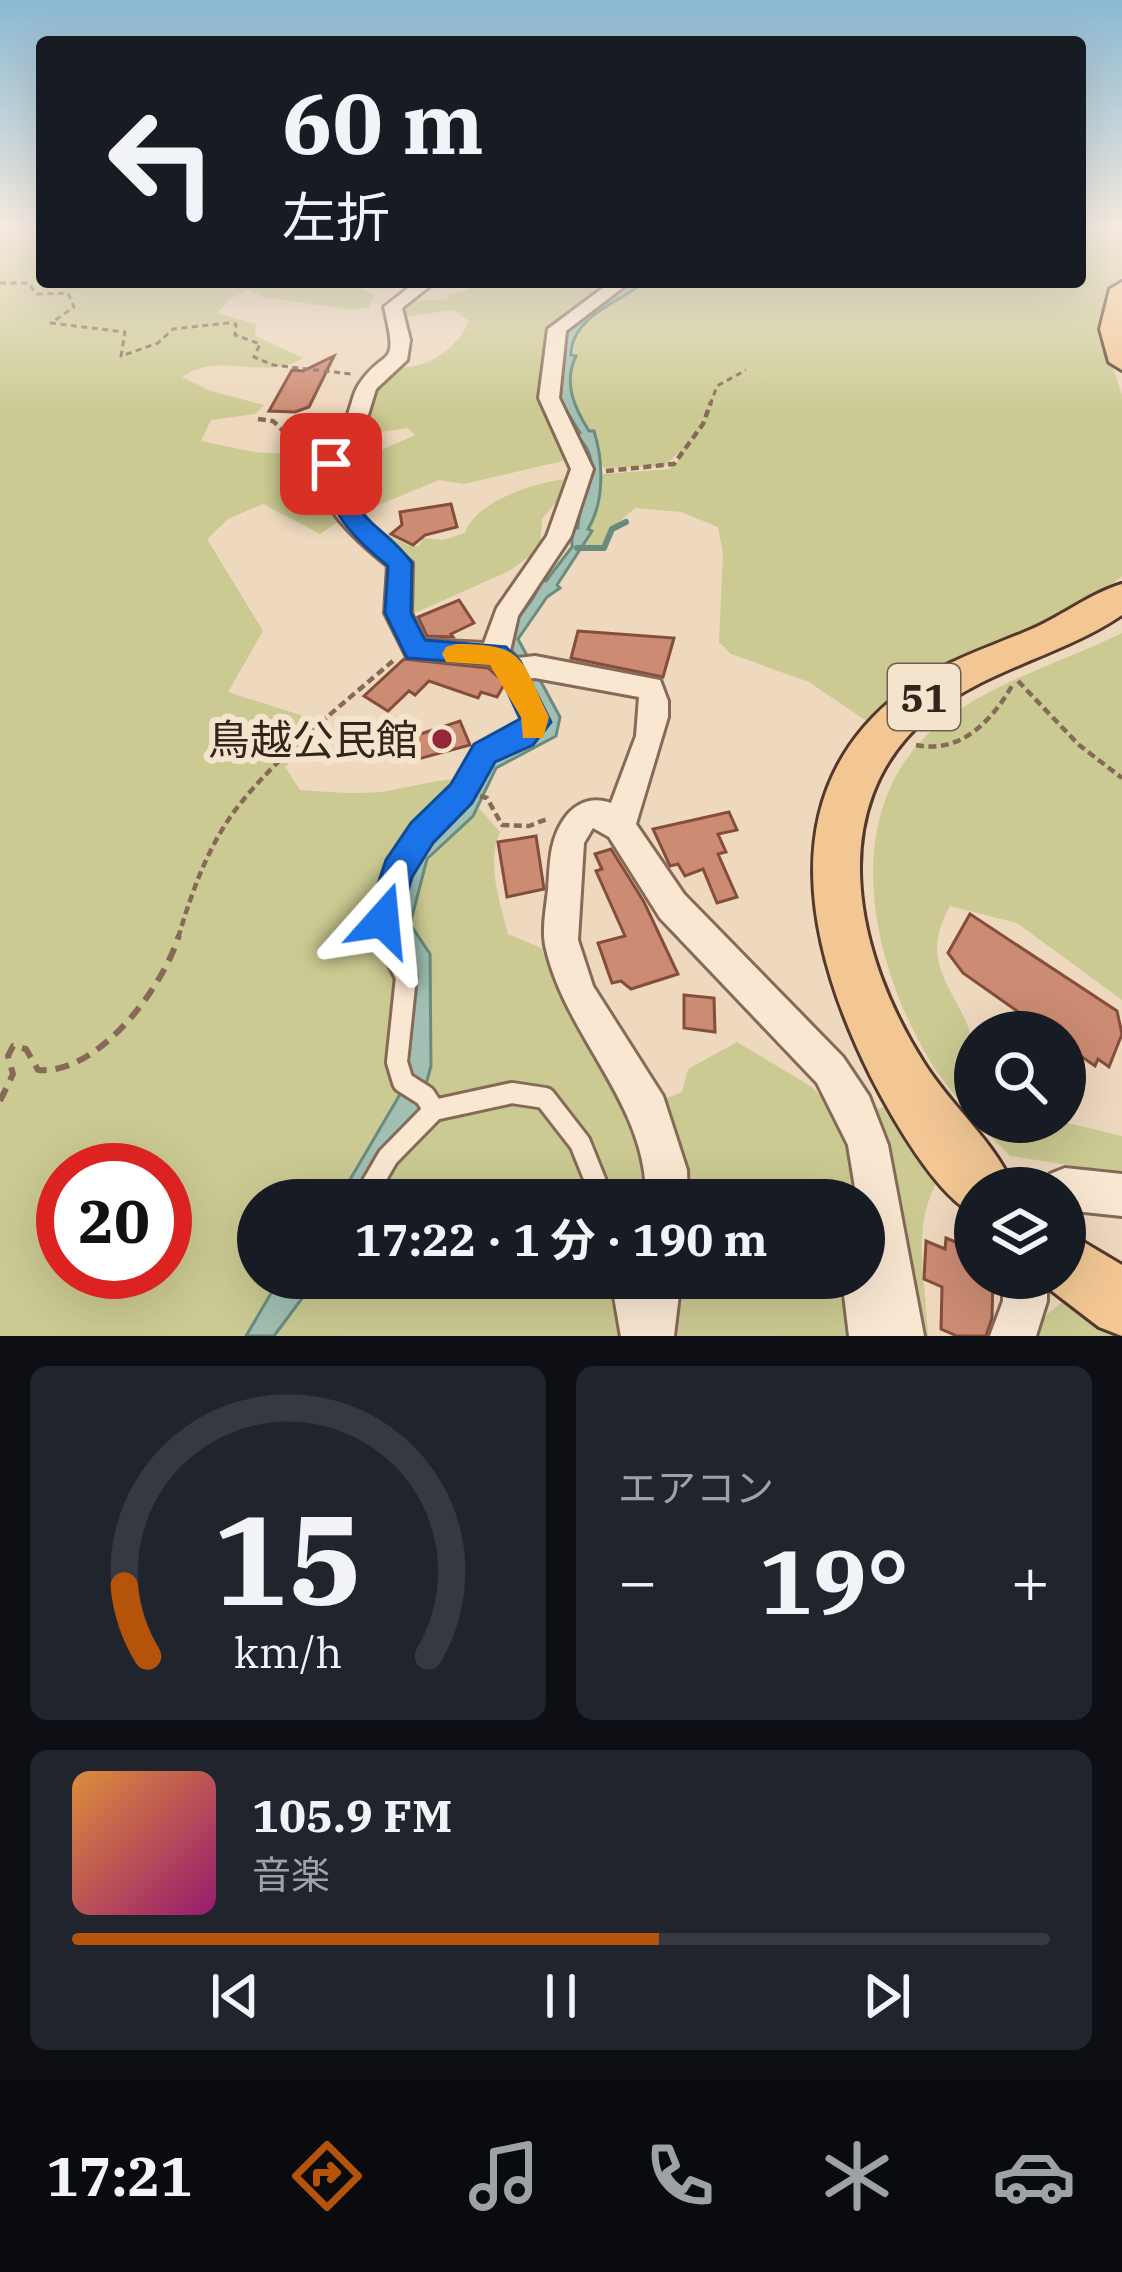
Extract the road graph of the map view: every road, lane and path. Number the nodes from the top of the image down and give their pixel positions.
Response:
1 (34, 290) edge
2 (414, 290) edge
3 (610, 290) edge
4 (1122, 290) edge
5 (1122, 362) edge
6 (746, 370) dead end
7 (339, 372) dead end
8 (258, 419) dead end
9 (333, 426) dead end
10 (606, 471) dead end
11 (1122, 597) edge
12 (416, 650) junction
13 (515, 664) junction
14 (1023, 669) dead end
15 (1016, 679) junction
16 (916, 730) dead end
17 (1122, 778) edge
18 (620, 827) junction
19 (880, 1100) junction
20 (0, 1101) edge
21 (430, 1103) junction
22 (959, 1167) edge
23 (376, 1179) edge
24 (595, 1179) edge
25 (667, 1179) edge
26 (869, 1179) edge
27 (1086, 1191) edge
28 (1122, 1195) edge
29 (885, 1268) edge
30 (1086, 1277) edge
31 (625, 1299) edge
32 (655, 1299) edge
33 (867, 1299) edge
34 (1024, 1299) edge
35 (1122, 1304) edge
36 (632, 1336) edge
37 (651, 1336) edge
38 (872, 1336) edge
39 (901, 1336) edge
40 (1013, 1336) edge

1 - 7 path
2 - 12 street
3 - 13 street
4 - 5 main road
6 - 10 path
8 - 9 path
11 - 19 main road, 51
12 - 13 street
12 - 20 path
13 - 18 street
13 - 21 lane
14 - 15 path
15 - 16 path
15 - 17 path
18 - 19 street
18 - 25 street
19 - 22 main road, 51
19 - 26 street
21 - 23 lane
21 - 24 lane
27 - 28 street
29 - 39 street
30 - 35 main road
31 - 36 lane
32 - 37 street
33 - 38 street
34 - 40 street

